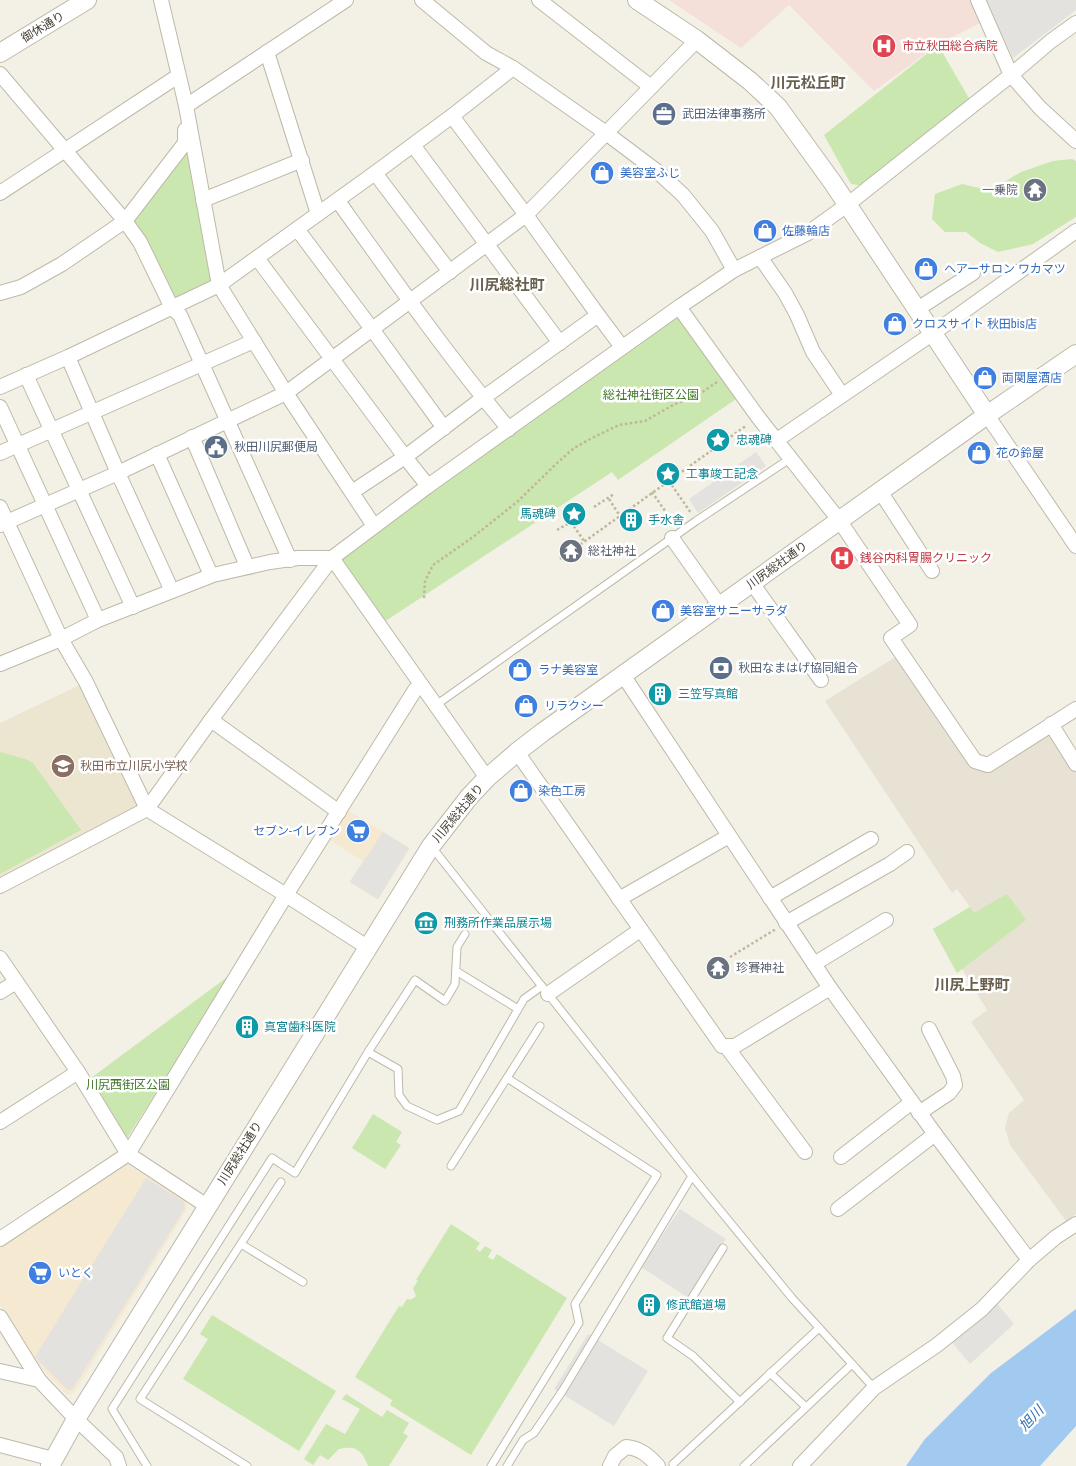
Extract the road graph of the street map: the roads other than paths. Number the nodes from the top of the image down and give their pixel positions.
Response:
1 (87, 0) edge
2 (161, 0) edge
3 (346, 0) edge
4 (422, 0) edge
5 (539, 0) edge
6 (637, 0) edge
7 (978, 0) edge
8 (1076, 23) edge
9 (698, 40) junction
10 (267, 52) junction
11 (0, 53) edge
12 (513, 68) junction
13 (0, 74) edge
14 (1011, 74) junction
15 (178, 76) junction
16 (651, 87) junction
17 (186, 106) junction
18 (452, 116) junction
19 (606, 132) junction
20 (1075, 137) edge
21 (413, 145) junction
22 (65, 151) junction
23 (302, 160) junction
24 (375, 173) junction
25 (0, 193) edge
26 (203, 200) junction
27 (338, 201) junction
28 (846, 205) junction
29 (318, 214) junction
30 (526, 215) junction
31 (125, 221) junction
32 (297, 229) junction
33 (1076, 231) edge
34 (487, 244) junction
35 (257, 258) junction
36 (760, 258) junction
37 (734, 270) junction
38 (450, 272) junction
39 (973, 273) dead end
40 (219, 285) junction
41 (0, 293) edge
42 (411, 302) junction
43 (679, 307) junction
44 (172, 308) junction
45 (916, 310) junction
46 (598, 315) junction
47 (372, 329) junction
48 (932, 334) junction
49 (254, 340) junction
50 (560, 343) junction
51 (622, 347) junction
52 (1076, 354) edge
53 (68, 357) junction
54 (332, 359) junction
55 (201, 363) junction
56 (26, 375) junction
57 (0, 387) edge
58 (286, 393) junction
59 (842, 395) junction
60 (483, 398) junction
61 (0, 407) edge
62 (92, 412) junction
63 (987, 415) junction
64 (228, 420) junction
65 (444, 428) junction
66 (509, 429) junction
67 (52, 430) junction
68 (192, 437) junction
69 (777, 440) junction
70 (17, 445) junction
71 (0, 453) edge
72 (157, 454) junction
73 (405, 457) junction
74 (791, 458) junction
75 (118, 473) junction
76 (428, 486) junction
77 (80, 490) junction
78 (880, 491) junction
79 (352, 492) junction
80 (45, 506) junction
81 (0, 507) edge
82 (839, 520) junction
83 (3, 523) edge
84 (374, 526) junction
85 (673, 531) junction
86 (1076, 546) edge
87 (332, 558) junction
88 (290, 560) junction
89 (247, 566) junction
90 (932, 571) dead end
91 (212, 576) junction
92 (752, 583) junction
93 (172, 592) junction
94 (720, 606) junction
95 (133, 607) junction
96 (98, 620) junction
97 (61, 640) junction
98 (0, 664) edge
99 (623, 675) junction
100 (821, 680) dead end
101 (421, 685) junction
102 (436, 705) junction
103 (1076, 708) edge
104 (211, 720) junction
105 (1051, 724) junction
106 (517, 752) junction
107 (1076, 764) edge
108 (487, 778) junction
109 (147, 810) junction
110 (338, 812) junction
111 (729, 836) junction
112 (871, 839) dead end
113 (431, 846) junction
114 (908, 852) dead end
115 (0, 886) edge
116 (286, 895) junction
117 (770, 898) junction
118 (619, 899) junction
119 (886, 920) dead end
120 (786, 922) junction
121 (640, 930) junction
122 (465, 934) dead end
123 (367, 947) junction
124 (0, 958) edge
125 (814, 964) junction
126 (456, 970) junction
127 (16, 982) junction
128 (830, 988) junction
129 (545, 990) junction
130 (0, 992) edge
131 (518, 1009) junction
132 (540, 1026) dead end
133 (929, 1029) dead end
134 (726, 1046) junction
135 (368, 1052) junction
136 (78, 1072) junction
137 (507, 1078) junction
138 (916, 1108) junction
139 (0, 1122) edge
140 (934, 1134) junction
141 (805, 1152) dead end
142 (128, 1154) junction
143 (841, 1157) dead end
144 (451, 1166) dead end
145 (692, 1176) junction
146 (281, 1182) dead end
147 (207, 1206) junction
148 (838, 1209) dead end
149 (1076, 1224) edge
150 (0, 1239) edge
151 (241, 1244) junction
152 (723, 1248) dead end
153 (1029, 1260) junction
154 (303, 1282) dead end
155 (0, 1316) edge
156 (819, 1328) junction
157 (852, 1364) junction
158 (0, 1371) edge
159 (770, 1374) junction
160 (39, 1380) junction
161 (874, 1388) junction
162 (740, 1402) junction
163 (806, 1407) junction
164 (76, 1419) junction
165 (0, 1446) edge
166 (52, 1463) edge
167 (673, 1464) dead end
168 (119, 1466) edge
169 (147, 1466) edge
170 (247, 1466) edge
171 (491, 1466) edge
172 (507, 1466) edge
173 (610, 1466) edge
174 (658, 1466) edge
175 (744, 1466) edge
176 (800, 1466) edge

1 - 11 street, 御休通り
2 - 15 street
3 - 10 street
4 - 12 street
5 - 16 street
6 - 9 street
7 - 14 street
8 - 14 street
9 - 16 street
9 - 28 street
10 - 17 street
10 - 23 street
12 - 18 street
12 - 19 street
13 - 22 street
14 - 20 street
14 - 28 street
15 - 17 street
15 - 22 street
16 - 19 street
17 - 26 street
17 - 31 street
18 - 21 street
18 - 30 street
19 - 30 street
19 - 37 street
21 - 24 street
21 - 34 street
22 - 25 street
22 - 31 street
23 - 26 street
23 - 29 street
24 - 27 street
24 - 38 street
26 - 40 street
27 - 29 street
27 - 42 street
28 - 36 street
28 - 45 street
29 - 32 street
30 - 34 street
30 - 46 street
31 - 41 street
31 - 44 street
32 - 35 street
32 - 47 street
33 - 48 street
34 - 38 street
34 - 50 street
35 - 40 street
35 - 54 street
36 - 37 street
36 - 59 street
37 - 43 street
38 - 42 street
39 - 45 street
40 - 44 street
40 - 49 street
42 - 47 street
42 - 60 street
43 - 51 street
43 - 69 street
44 - 53 street
44 - 55 street
45 - 48 street
46 - 50 street
46 - 51 street
47 - 54 street
47 - 65 street
48 - 59 street
48 - 63 street
49 - 55 street
49 - 58 street
50 - 60 street
51 - 66 street
52 - 63 street, 川尻総社通り
53 - 56 street
53 - 62 street
54 - 58 street
54 - 73 street
55 - 62 street
55 - 64 street
56 - 57 street
56 - 67 street
58 - 64 street
58 - 79 street
59 - 69 street
60 - 65 street
60 - 66 street
61 - 70 street
62 - 67 street
62 - 75 street
63 - 78 street, 川尻総社通り
63 - 86 street
64 - 68 street
64 - 88 street
65 - 73 street
66 - 76 street
67 - 70 street
67 - 77 street
68 - 72 street
68 - 89 street
69 - 74 street
70 - 71 street
70 - 80 street
72 - 75 street
72 - 91 street
73 - 76 street
73 - 79 street
74 - 82 street
74 - 85 lane
75 - 77 street
75 - 93 street
76 - 84 street
77 - 80 street
77 - 95 street
78 - 82 street, 川尻総社通り
78 - 90 street
79 - 84 street
80 - 83 street
80 - 96 street
81 - 83 street
82 - 92 street, 川尻総社通り
82 - 105 street
83 - 97 street
84 - 87 street
85 - 94 street
85 - 102 lane
87 - 88 street
87 - 101 street
87 - 104 street
88 - 89 street
89 - 91 street
91 - 93 street
92 - 94 street, 川尻総社通り
92 - 100 street
93 - 95 street
94 - 99 street, 川尻総社通り
95 - 96 street
96 - 97 street
97 - 98 street
97 - 109 street
99 - 106 street, 川尻総社通り
99 - 111 street
101 - 102 street
101 - 110 street
102 - 108 street
103 - 105 street
104 - 109 street
104 - 110 street
105 - 107 street
106 - 108 street, 川尻総社通り
106 - 118 street
108 - 113 street, 川尻総社通り
109 - 115 street
109 - 116 street
110 - 116 street
111 - 117 street
111 - 118 street
112 - 117 street
113 - 123 street, 川尻総社通り
113 - 129 lane
114 - 120 street
116 - 123 street
116 - 142 street
117 - 120 street
118 - 121 street
119 - 125 street
120 - 125 street
121 - 129 street
121 - 134 street
122 - 126 lane
123 - 147 street, 川尻総社通り
124 - 127 street
125 - 128 street
126 - 131 lane
126 - 135 lane
127 - 130 street
127 - 136 street
128 - 134 street
128 - 138 street
129 - 131 lane
129 - 145 lane
131 - 135 lane
132 - 137 lane
133 - 138 street
134 - 141 street
135 - 169 lane
136 - 139 street
136 - 142 street
137 - 144 lane
137 - 171 lane
138 - 140 street
138 - 143 street
140 - 148 street
140 - 153 street
142 - 147 street
142 - 150 street
145 - 156 lane
145 - 172 lane
146 - 151 lane
147 - 164 street, 川尻総社通り
149 - 153 street
151 - 154 lane
151 - 170 lane
152 - 162 lane
153 - 161 street
155 - 160 street
156 - 157 lane
156 - 159 lane
157 - 161 lane
157 - 163 lane
158 - 160 street
159 - 162 lane
159 - 163 lane
160 - 164 street
161 - 176 street
162 - 167 lane
163 - 175 lane
164 - 166 street, 川尻総社通り
164 - 168 street
165 - 166 street
173 - 174 street

